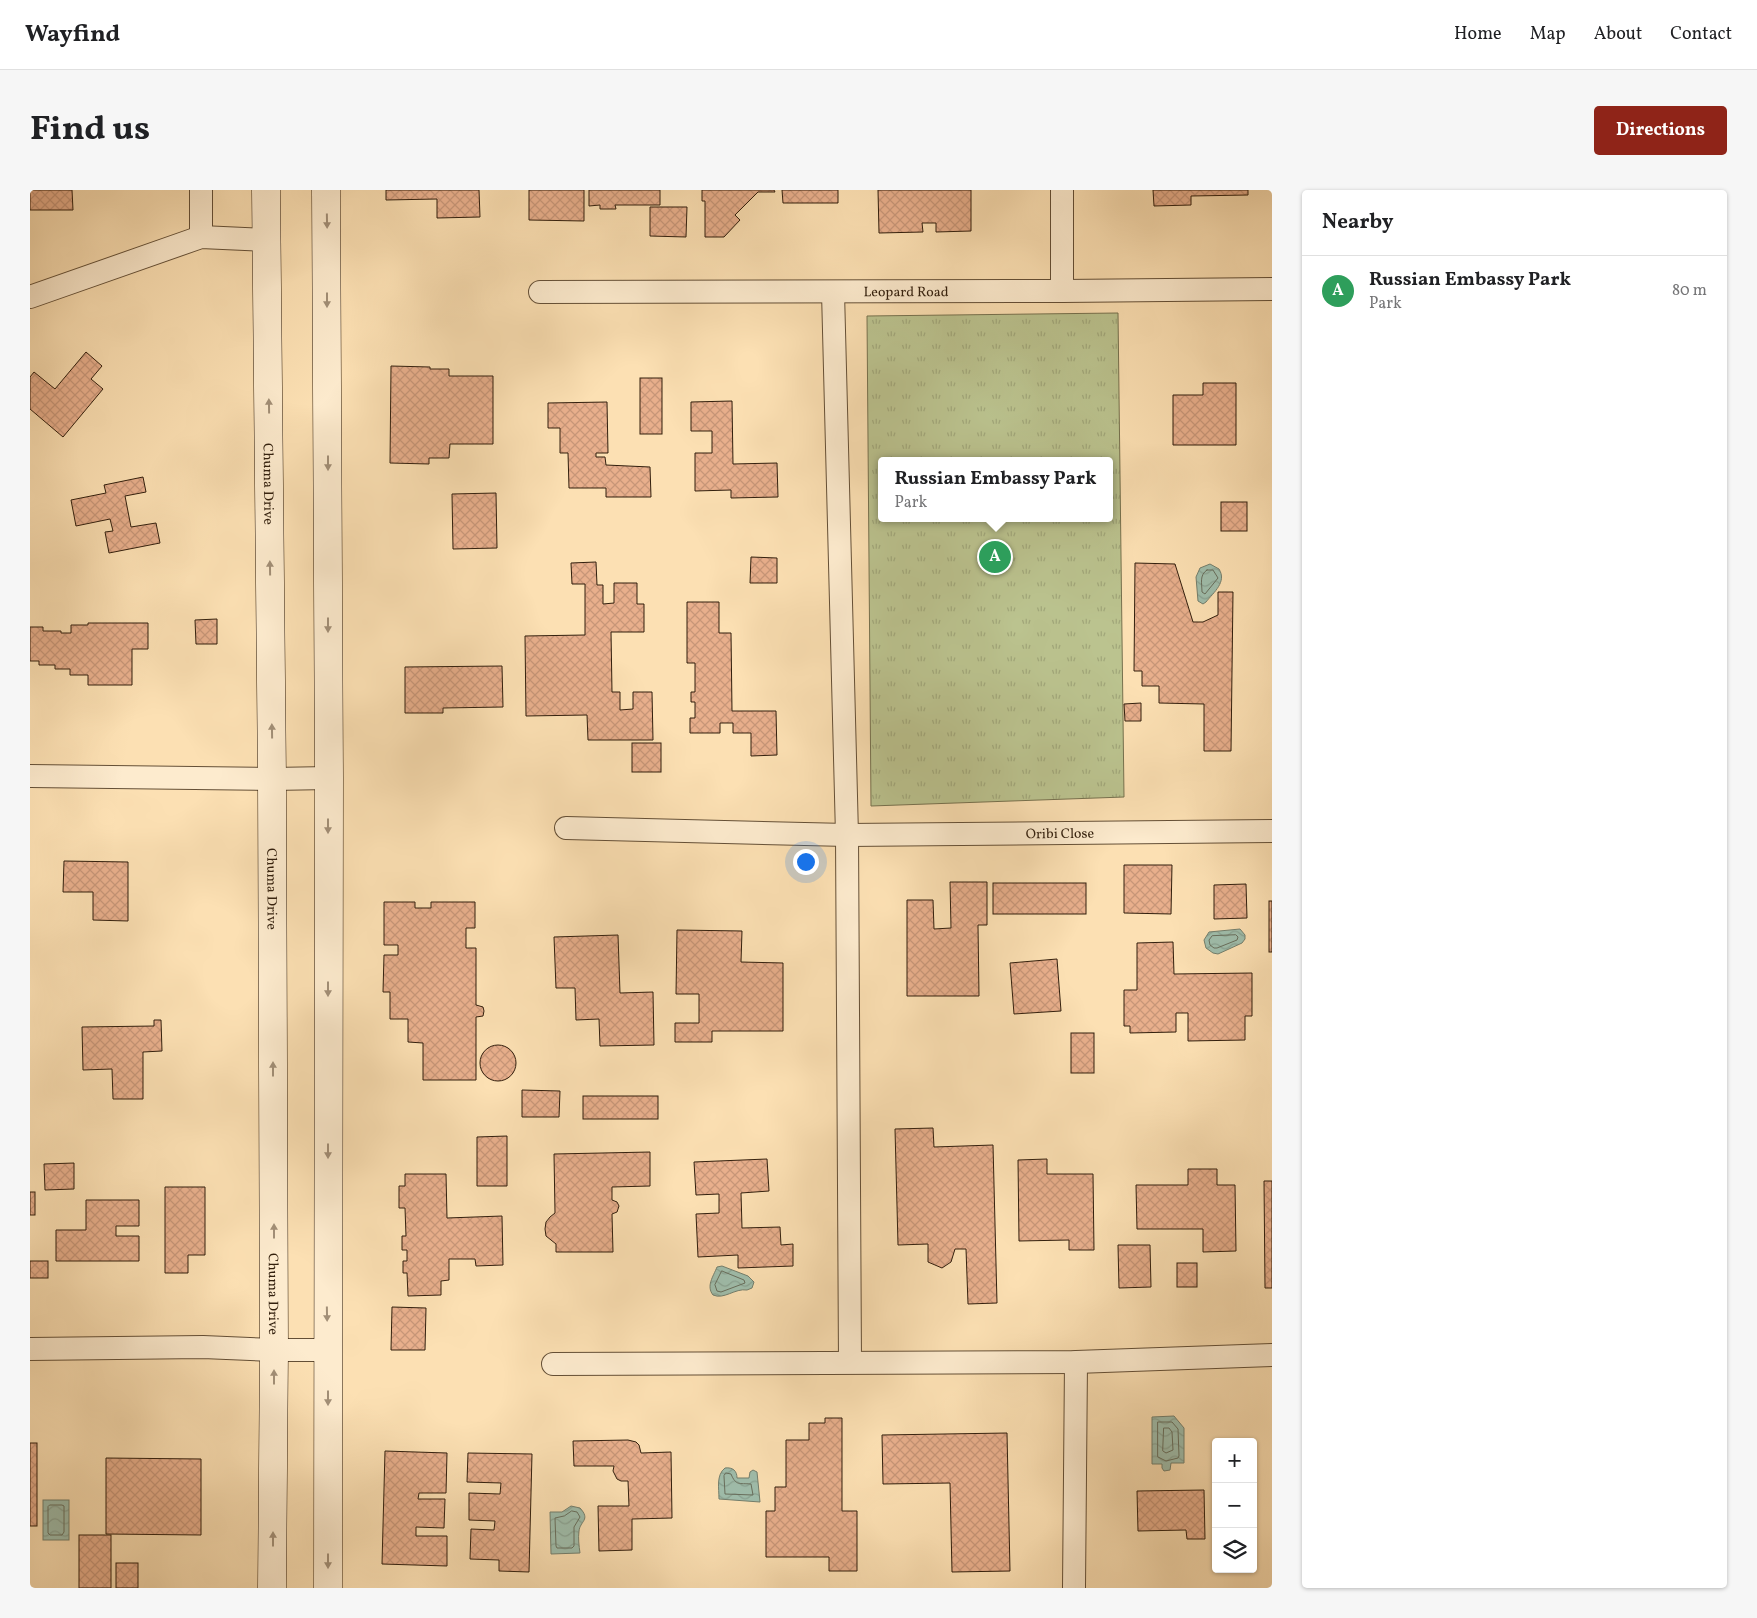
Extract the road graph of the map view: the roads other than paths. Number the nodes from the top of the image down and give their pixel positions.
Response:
1 (201, 190) edge
2 (266, 190) edge
3 (326, 190) edge
4 (1062, 190) edge
5 (202, 237) junction
6 (268, 240) junction
7 (1272, 288) edge
8 (540, 292) dead end
9 (833, 292) junction
10 (1062, 292) junction
11 (30, 297) edge
12 (30, 776) edge
13 (328, 778) junction
14 (272, 780) junction
15 (566, 828) dead end
16 (1272, 831) edge
17 (847, 835) junction
18 (30, 1349) edge
19 (274, 1350) junction
20 (328, 1350) junction
21 (1272, 1356) edge
22 (850, 1362) junction
23 (1076, 1362) junction
24 (554, 1364) dead end
25 (272, 1588) edge
26 (328, 1588) edge
27 (1074, 1588) edge

1 - 5 street
2 - 6 main road, Chuma Drive
3 -> 13 main road
4 - 10 street
5 - 6 street
5 - 11 street
14 -> 6 main road, Chuma Drive
7 - 10 street, Leopard Road
8 - 9 street, Leopard Road
9 - 10 street, Leopard Road
9 - 17 street
12 - 14 street
13 - 14 street
13 -> 20 main road
19 -> 14 main road, Chuma Drive
15 - 17 street, Oribi Close
16 - 17 street, Oribi Close
17 - 22 street
18 - 19 street
19 - 20 street
25 -> 19 main road, Chuma Drive
20 -> 26 main road
21 - 23 street
22 - 23 street
22 - 24 street
23 - 27 street

